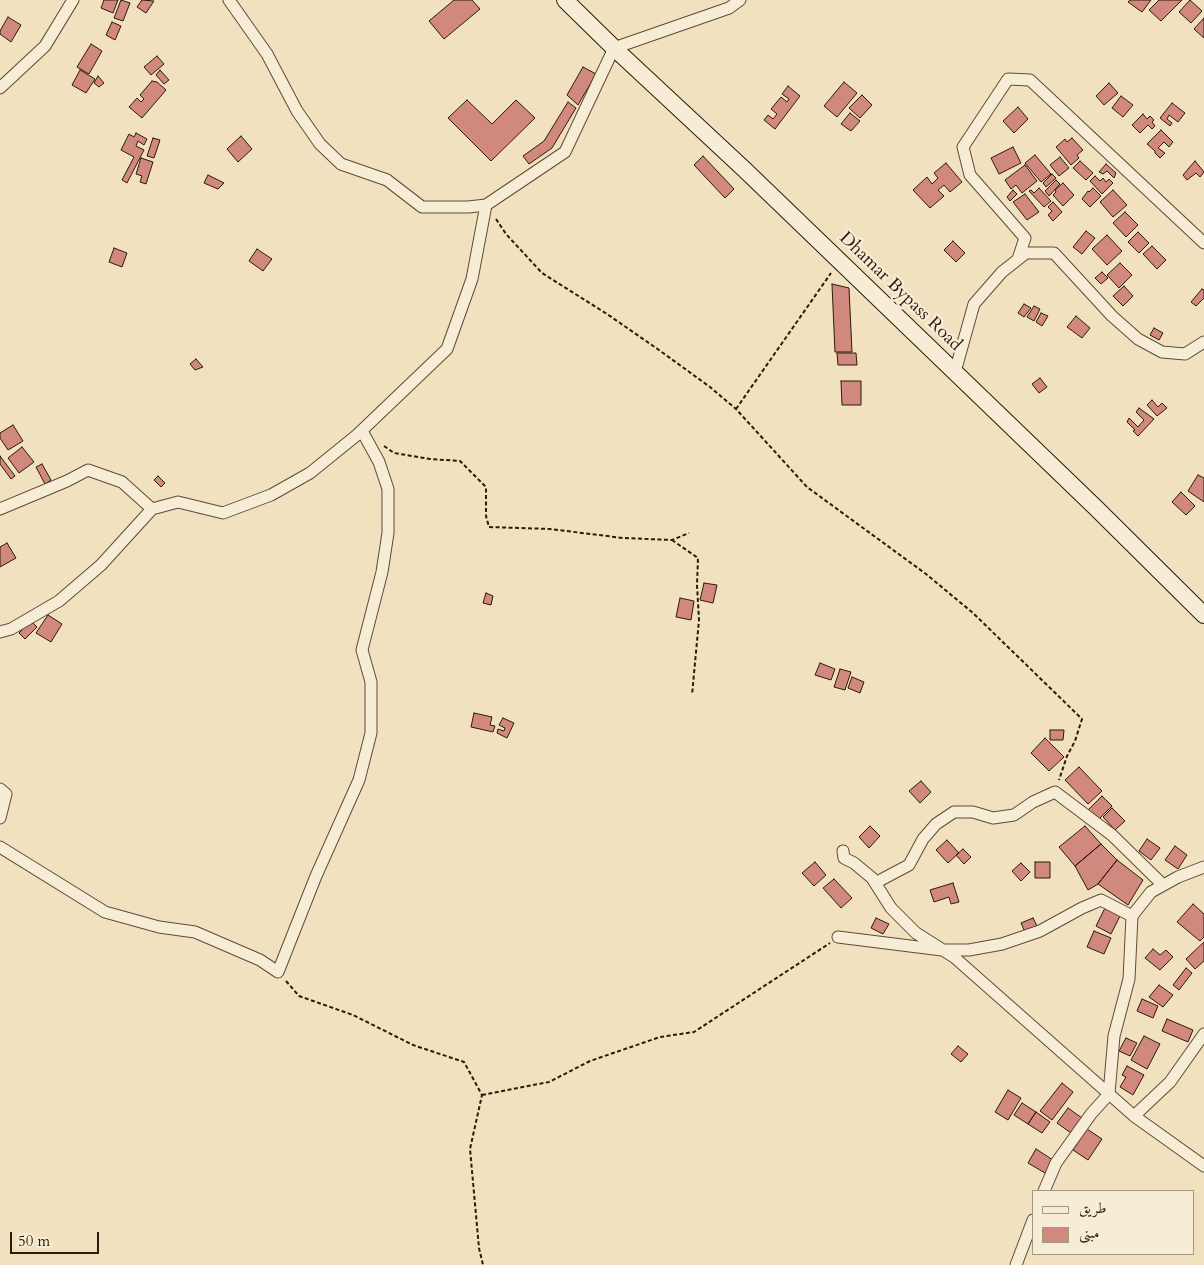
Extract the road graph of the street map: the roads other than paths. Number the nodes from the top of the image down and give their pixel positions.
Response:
1 (73, 0) edge
2 (229, 0) edge
3 (565, 0) edge
4 (740, 0) edge
5 (614, 48) junction
6 (0, 88) edge
7 (486, 205) junction
8 (1204, 243) edge
9 (1018, 258) junction
10 (1204, 342) edge
11 (955, 372) junction
12 (362, 431) junction
13 (0, 509) edge
14 (152, 509) junction
15 (1204, 615) edge
16 (0, 632) edge
17 (0, 789) edge
18 (0, 818) edge
19 (0, 847) edge
20 (843, 851) dead end
21 (1204, 867) edge
22 (875, 883) junction
23 (1163, 885) junction
24 (1132, 916) junction
25 (838, 937) road end
26 (942, 950) junction
27 (1204, 1034) edge
28 (1110, 1094) junction
29 (1134, 1116) junction
30 (1204, 1166) edge
31 (1044, 1190) edge
32 (1032, 1223) edge
33 (1016, 1265) edge

1 - 6 street
2 - 7 street
3 - 5 main road, Dhamar Bypass Road
4 - 5 street
5 - 7 street
5 - 11 main road, Dhamar Bypass Road
7 - 12 street
8 - 9 street
9 - 10 street
9 - 11 street
11 - 15 main road, Dhamar Bypass Road
12 - 14 street
12 - 19 street
13 - 14 street
14 - 16 street
17 - 18 street
20 - 22 street
21 - 23 street
22 - 23 street
22 - 26 street
23 - 24 street
24 - 26 street
24 - 28 street
25 - 26 street
26 - 28 street
27 - 29 street
28 - 29 street
28 - 31 street
29 - 30 street
32 - 33 street

